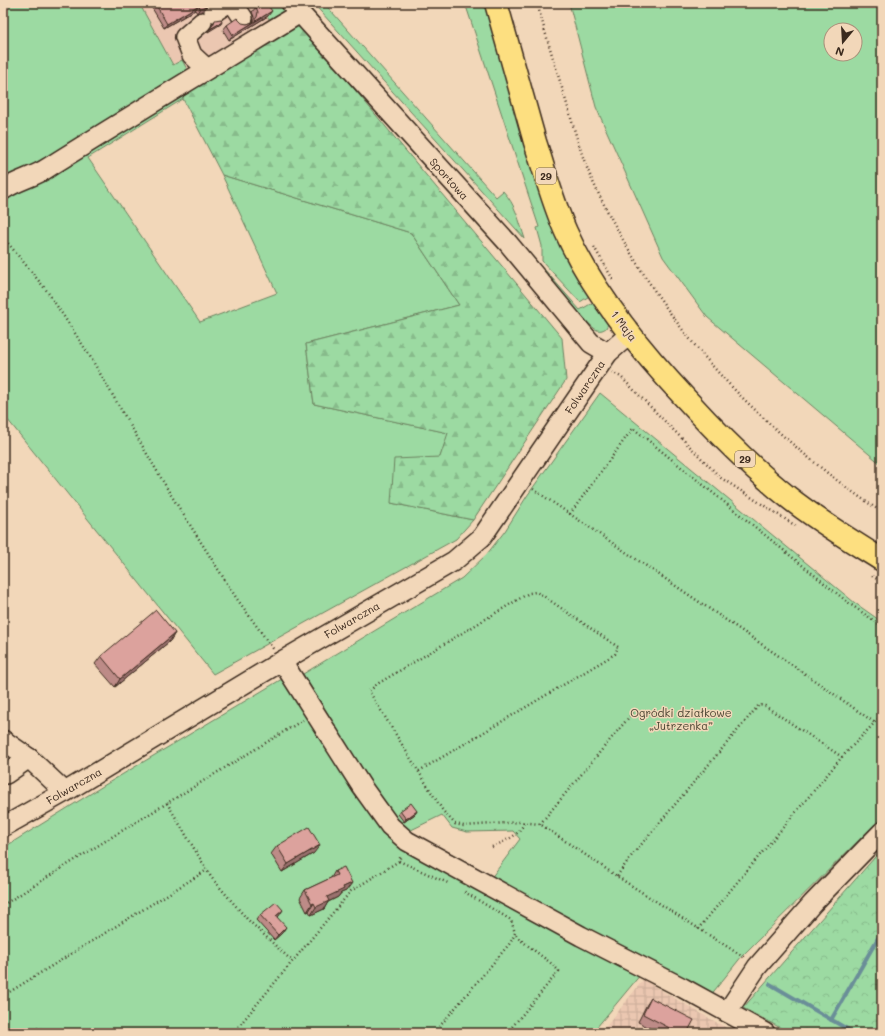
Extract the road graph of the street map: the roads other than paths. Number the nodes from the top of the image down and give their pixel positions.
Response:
1 (496, 3) edge
2 (296, 8) edge
3 (215, 12) edge
4 (246, 22) edge
5 (207, 69) junction
6 (3, 190) edge
7 (630, 334) junction
8 (604, 359) junction
9 (876, 567) edge
10 (282, 661) junction
11 (3, 740) edge
12 (29, 758) junction
13 (6, 774) dead end
14 (65, 792) junction
15 (3, 827) edge
16 (882, 832) edge
17 (727, 1012) junction
18 (765, 1033) edge

1 - 7 main road, 1 Maja / 29
2 - 4 street
2 - 8 street, Sportowa
3 - 5 street
4 - 5 street
5 - 6 street
7 - 8 street, Folwarczna
7 - 9 main road, 1 Maja / 29
8 - 10 street, Folwarczna
10 - 14 street, Folwarczna
10 - 17 street
11 - 12 street
12 - 13 street
12 - 14 street
14 - 15 street, Folwarczna
16 - 17 street
17 - 18 street

